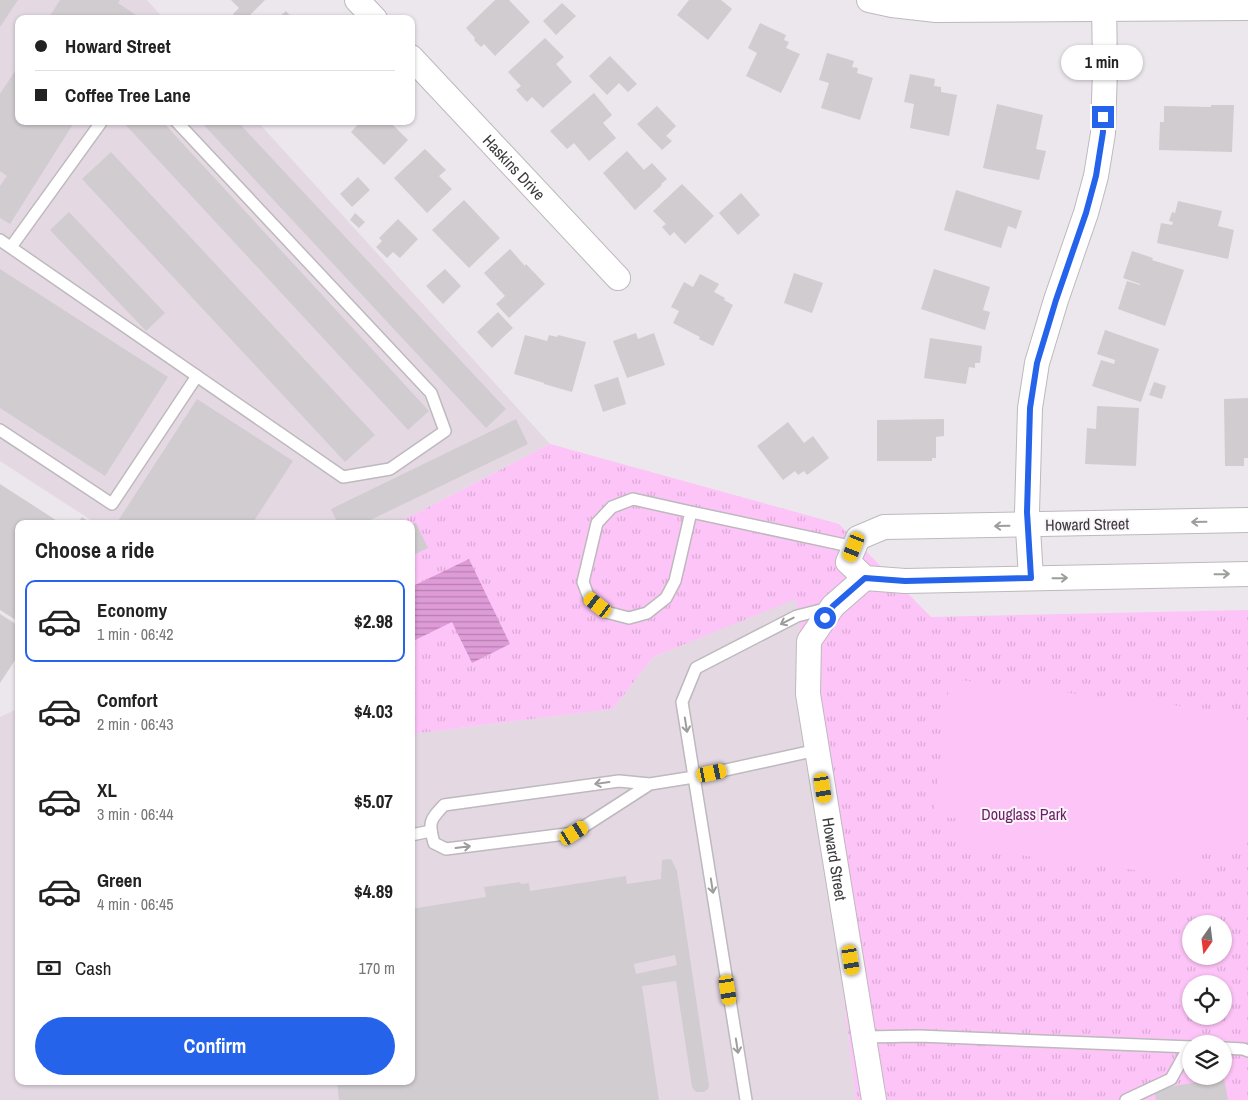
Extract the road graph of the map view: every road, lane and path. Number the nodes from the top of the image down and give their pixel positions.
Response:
1 (357, 0) edge
2 (868, 0) edge
3 (1104, 4) edge
4 (1248, 8) edge
5 (371, 15) edge
6 (415, 62) edge
7 (99, 125) edge
8 (180, 125) edge
9 (0, 240) edge
10 (11, 247) junction
11 (618, 278) dead end
12 (197, 376) junction
13 (0, 430) edge
14 (691, 512) junction
15 (1248, 520) edge
16 (1028, 525) junction
17 (854, 547) junction
18 (1248, 574) edge
19 (865, 578) junction
20 (1031, 578) junction
21 (833, 606) junction
22 (817, 750) junction
23 (694, 777) junction
24 (650, 784) junction
25 (431, 831) junction
26 (415, 834) edge
27 (864, 1037) junction
28 (1182, 1047) edge
29 (1232, 1048) edge
30 (1248, 1051) edge
31 (1182, 1061) edge
32 (746, 1100) edge
33 (874, 1100) edge
34 (1126, 1100) edge

1 - 5 street
2 - 3 street
3 - 4 street
3 - 16 street
6 - 11 street, Haskins Drive
7 - 10 lane
8 - 12 lane
9 - 10 lane
10 - 12 lane
12 - 13 lane
14 - 14 lane
14 - 17 lane
15 -> 16 street, Howard Street
16 -> 17 street, Howard Street
16 - 20 street
17 - 19 street
20 -> 18 street
19 - 20 street
19 - 21 street, Howard Street
21 - 22 street, Howard Street
21 -> 23 lane
22 - 23 lane
22 - 27 street, Howard Street
23 - 24 lane
23 -> 32 lane
24 -> 25 lane
25 -> 24 lane
25 - 26 lane
27 - 28 lane
27 - 33 street, Howard Street
29 - 30 lane
31 - 34 lane

